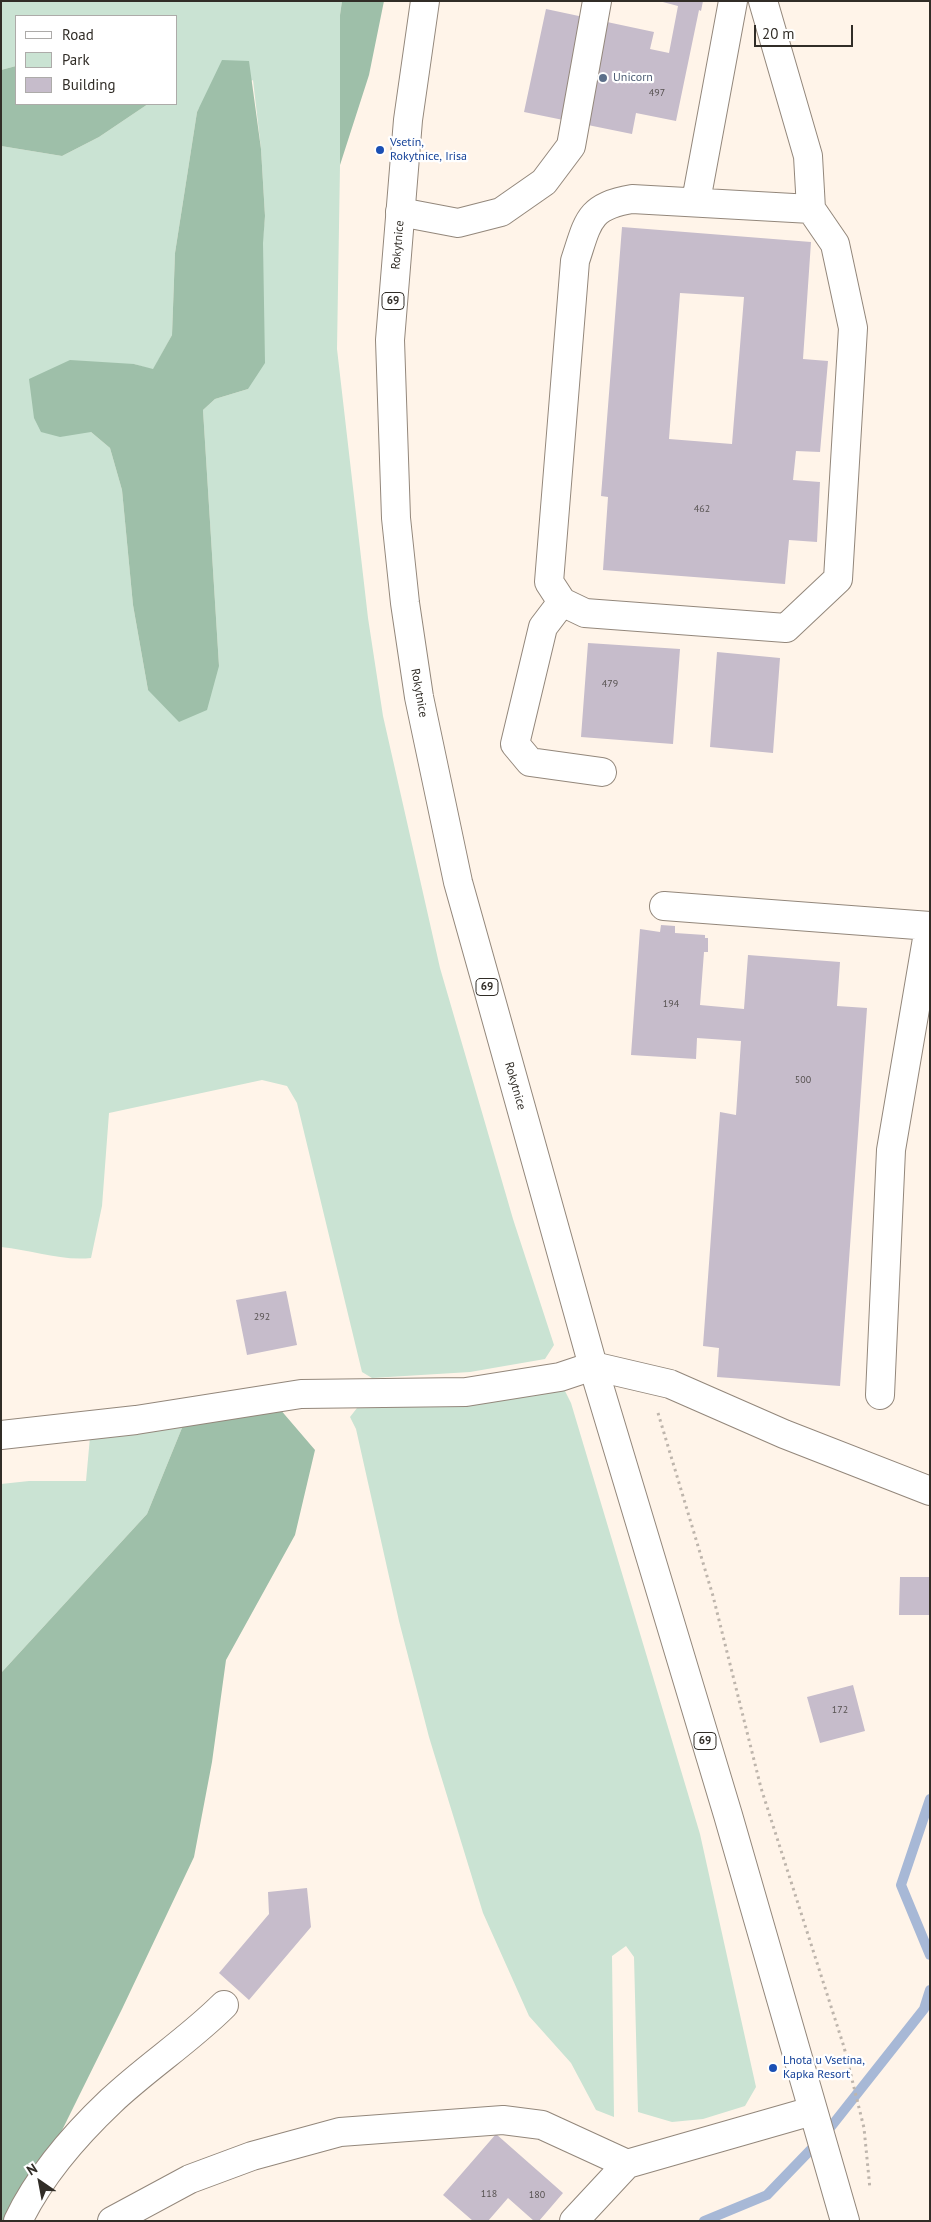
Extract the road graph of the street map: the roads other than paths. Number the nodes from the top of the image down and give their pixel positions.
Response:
1 (425, 1) edge
2 (597, 1) edge
3 (733, 1) edge
4 (763, 1) edge
5 (696, 201) junction
6 (811, 209) junction
7 (400, 212) junction
8 (562, 602) junction
9 (602, 772) dead end
10 (664, 906) dead end
11 (929, 927) edge
12 (593, 1366) junction
13 (880, 1395) dead end
14 (2, 1436) edge
15 (930, 1492) edge
16 (224, 2005) dead end
17 (813, 2114) junction
18 (627, 2164) junction
19 (18, 2221) edge
20 (112, 2221) edge
21 (574, 2221) edge
22 (845, 2221) edge

1 - 7 main road, Rokytnice / 69
2 - 7 main road
3 - 5 main road
4 - 6 main road
5 - 6 main road
5 - 8 main road
6 - 8 main road
7 - 12 main road, Rokytnice / 69
8 - 9 main road
10 - 11 main road
11 - 13 main road
12 - 14 main road
12 - 15 main road
12 - 17 main road, 69
16 - 19 main road
17 - 18 main road
17 - 22 main road, 69
18 - 20 main road
18 - 21 main road

